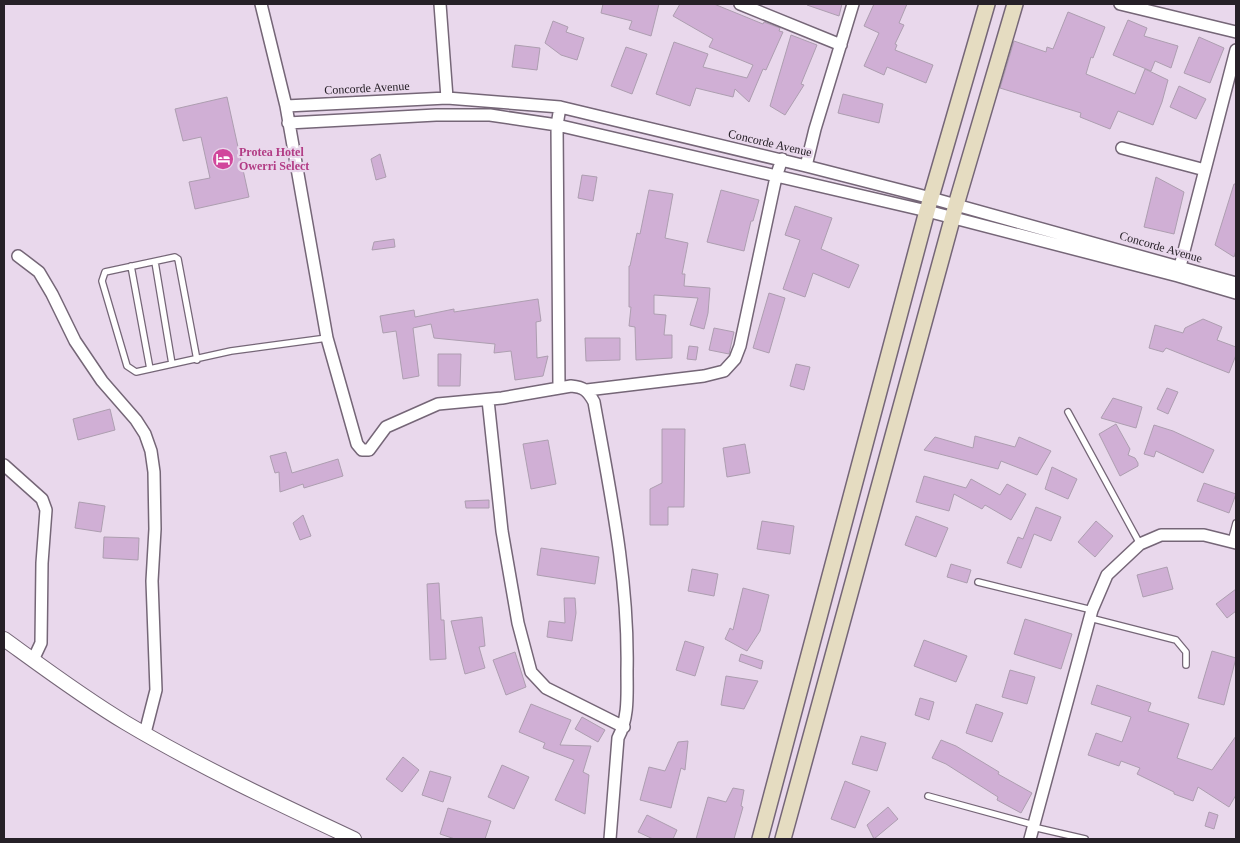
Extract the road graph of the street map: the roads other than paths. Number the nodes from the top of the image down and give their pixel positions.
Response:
1 (261, 4) edge
2 (440, 4) edge
3 (740, 4) edge
4 (853, 4) edge
5 (987, 4) edge
6 (1015, 4) edge
7 (1120, 4) edge
8 (1236, 32) edge
9 (842, 45) junction
10 (1236, 50) edge
11 (447, 98) junction
12 (286, 106) junction
13 (560, 107) junction
14 (288, 123) junction
15 (557, 125) junction
16 (1122, 148) dead end
17 (782, 160) junction
18 (806, 166) junction
19 (1205, 170) junction
20 (776, 177) junction
21 (929, 205) junction
22 (955, 212) junction
23 (18, 256) dead end
24 (155, 262) junction
25 (131, 266) junction
26 (1179, 271) junction
27 (1236, 283) edge
28 (1236, 293) edge
29 (327, 338) junction
30 (197, 360) junction
31 (172, 364) junction
32 (150, 369) junction
33 (559, 388) junction
34 (587, 390) junction
35 (488, 400) junction
36 (1068, 412) dead end
37 (4, 465) edge
38 (1236, 523) edge
39 (1234, 543) edge
40 (1140, 544) junction
41 (978, 582) dead end
42 (1091, 614) junction
43 (4, 639) edge
44 (33, 660) junction
45 (1186, 664) dead end
46 (624, 727) junction
47 (145, 733) junction
48 (928, 796) dead end
49 (1033, 826) junction
50 (354, 839) edge
51 (610, 839) edge
52 (760, 839) edge
53 (783, 839) edge
54 (1030, 839) edge
55 (1085, 839) edge

1 - 12 street
2 - 11 street
3 - 9 street
4 - 9 street
5 - 21 main road
6 - 22 main road
7 - 8 street
9 - 18 street
10 - 19 street
11 - 12 street, Concorde Avenue
11 - 13 street, Concorde Avenue
12 - 14 street
13 - 15 street
13 - 17 street, Concorde Avenue
14 - 15 street, Concorde Avenue
14 - 29 street
15 - 20 street, Concorde Avenue
15 - 33 street
16 - 19 street
17 - 18 street, Concorde Avenue
17 - 20 street
18 - 21 street, Concorde Avenue
19 - 26 street
20 - 21 street, Concorde Avenue
20 - 34 street
21 - 22 street, Concorde Avenue
21 - 52 main road
22 - 26 street, Concorde Avenue
22 - 53 main road
23 - 47 street
24 - 25 lane
24 - 30 lane
24 - 31 lane
25 - 32 lane
25 - 32 lane
26 - 27 street, Concorde Avenue
26 - 28 street, Concorde Avenue
29 - 30 lane
29 - 35 street
30 - 31 lane
31 - 32 lane
33 - 34 street
33 - 35 street
34 - 46 street
35 - 46 street
36 - 40 lane
37 - 44 street
38 - 39 lane
39 - 40 street
40 - 42 street
41 - 42 lane
42 - 45 lane
42 - 49 street
43 - 44 street
44 - 47 street
46 - 51 street
47 - 50 street
48 - 49 lane
49 - 54 street
49 - 55 lane

